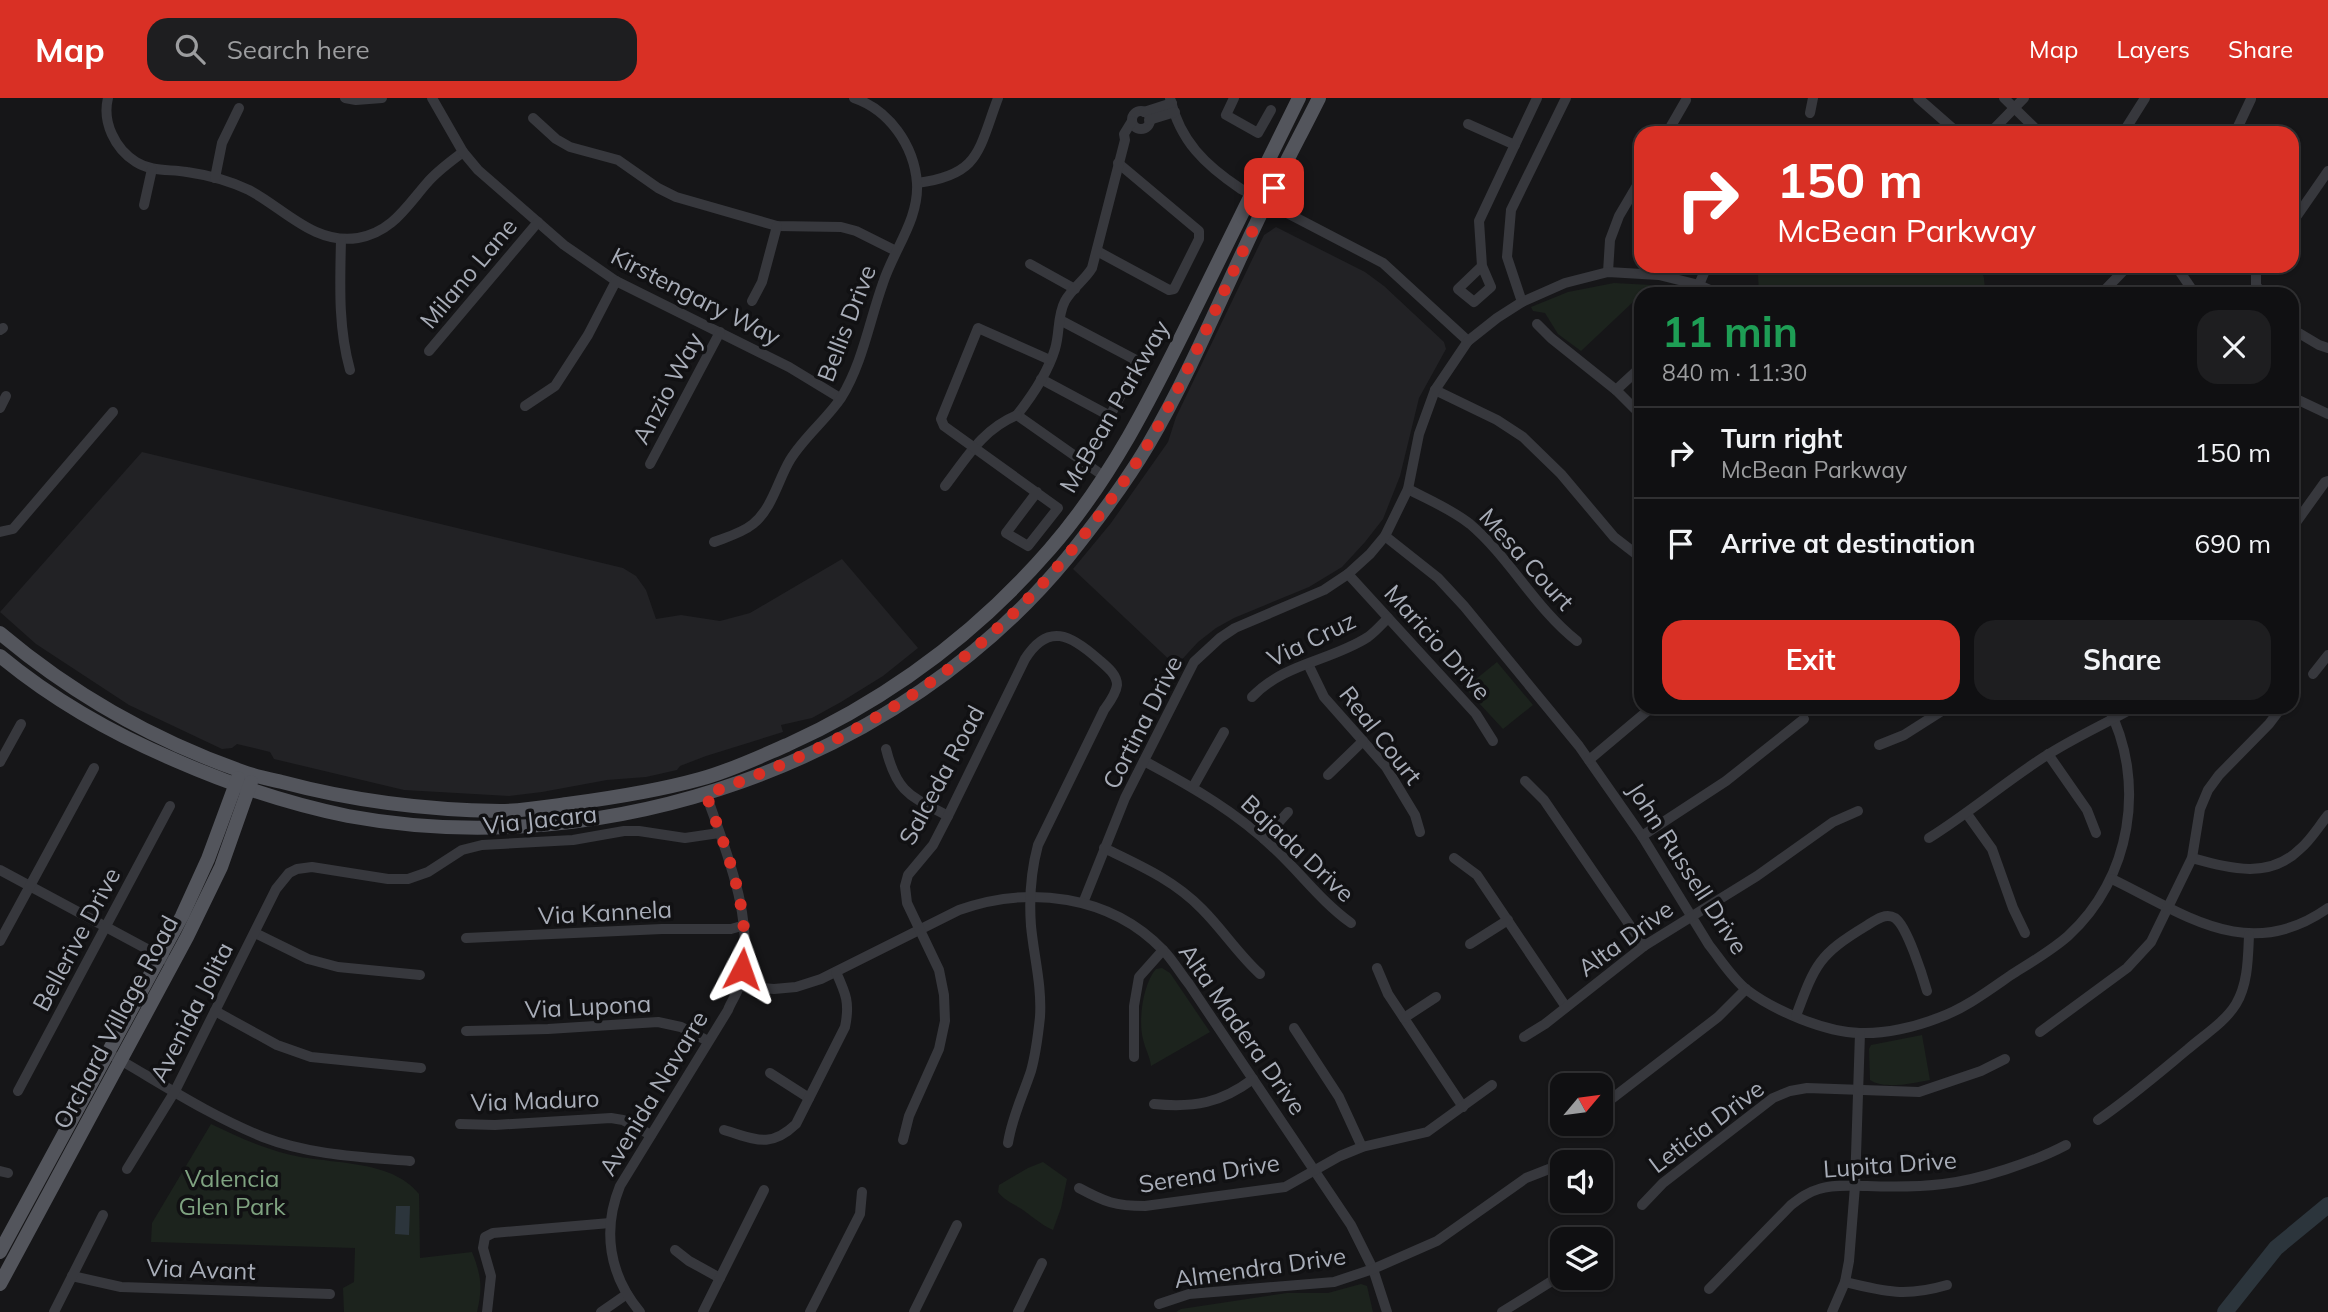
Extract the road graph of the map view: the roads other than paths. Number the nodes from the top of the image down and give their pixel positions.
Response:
1 (108, 98) edge
2 (345, 98) edge
3 (382, 98) edge
4 (432, 98) edge
5 (854, 98) edge
6 (998, 98) edge
7 (1234, 98) edge
8 (1299, 98) edge
9 (1319, 98) edge
10 (1537, 98) edge
11 (1566, 98) edge
12 (1813, 98) edge
13 (1918, 98) edge
14 (2004, 98) edge
15 (2024, 98) edge
16 (2145, 98) edge
17 (2252, 99) edge
18 (867, 100) edge
19 (1686, 100) dead end
20 (1172, 104) edge
21 (239, 108) dead end
22 (2015, 108) junction
23 (1271, 110) dead end
24 (1810, 113) dead end
25 (533, 118) dead end
26 (1468, 124) dead end
27 (1671, 126) edge
28 (1950, 126) edge
29 (1997, 126) edge
30 (2033, 126) edge
31 (2127, 126) edge
32 (2238, 126) edge
33 (1515, 145) junction
34 (463, 152) junction
35 (1118, 163) junction
36 (152, 169) junction
37 (2328, 172) edge
38 (215, 178) junction
39 (917, 183) junction
40 (1634, 191) edge
41 (1252, 194) junction
42 (1266, 202) junction
43 (144, 205) dead end
44 (2299, 213) edge
45 (538, 222) junction
46 (777, 226) junction
47 (341, 239) junction
48 (896, 251) junction
49 (1097, 251) junction
50 (1030, 264) dead end
51 (1482, 267) dead end
52 (1608, 272) junction
53 (2121, 273) edge
54 (616, 281) junction
55 (1689, 287) edge
56 (2108, 287) edge
57 (1075, 289) junction
58 (752, 301) dead end
59 (1522, 302) junction
60 (1060, 320) junction
61 (1537, 324) dead end
62 (720, 332) junction
63 (2299, 333) edge
64 (1468, 341) junction
65 (2328, 348) edge
66 (429, 351) dead end
67 (1050, 360) junction
68 (350, 370) dead end
69 (1634, 373) edge
70 (1041, 379) junction
71 (1435, 390) junction
72 (1616, 390) junction
73 (6, 396) dead end
74 (840, 398) junction
75 (2299, 400) edge
76 (526, 406) dead end
77 (0, 408) edge
78 (1634, 408) edge
79 (113, 412) dead end
80 (2328, 414) edge
81 (1017, 415) junction
82 (974, 447) junction
83 (650, 464) dead end
84 (1105, 477) junction
85 (2328, 481) edge
86 (945, 486) dead end
87 (1408, 489) junction
88 (1037, 492) junction
89 (2299, 518) edge
90 (2, 532) edge
91 (1385, 536) junction
92 (714, 542) dead end
93 (1634, 552) edge
94 (1348, 574) junction
95 (1388, 618) junction
96 (0, 633) edge
97 (1577, 641) dead end
98 (2328, 655) edge
99 (5, 660) edge
100 (1308, 664) junction
101 (38, 665) junction
102 (2313, 674) dead end
103 (1252, 697) dead end
104 (1644, 714) edge
105 (1937, 714) edge
106 (2112, 714) edge
107 (2123, 714) edge
108 (2276, 714) edge
109 (1804, 719) dead end
110 (2114, 719) junction
111 (21, 724) dead end
112 (1224, 732) dead end
113 (1363, 741) junction
114 (1493, 741) dead end
115 (1879, 745) dead end
116 (886, 749) dead end
117 (2048, 754) junction
118 (1589, 760) junction
119 (1144, 761) junction
120 (0, 762) edge
121 (94, 768) dead end
122 (247, 773) junction
123 (1328, 775) dead end
124 (1525, 780) dead end
125 (1193, 787) junction
126 (242, 788) junction
127 (706, 794) junction
128 (170, 806) dead end
129 (1858, 811) dead end
130 (1288, 812) dead end
131 (1967, 814) junction
132 (2328, 815) edge
133 (948, 816) junction
134 (1420, 832) dead end
135 (2096, 832) dead end
136 (719, 833) junction
137 (1642, 836) junction
138 (1929, 838) dead end
139 (1264, 839) junction
140 (1104, 848) junction
141 (1454, 858) dead end
142 (2192, 858) junction
143 (0, 870) edge
144 (289, 873) joint
145 (2112, 879) junction
146 (29, 887) junction
147 (1031, 896) junction
148 (1083, 903) junction
149 (2168, 907) junction
150 (2328, 908) edge
151 (1692, 916) junction
152 (1508, 920) junction
153 (1351, 923) dead end
154 (745, 925) junction
155 (105, 928) junction
156 (920, 929) junction
157 (255, 933) junction
158 (2025, 933) dead end
159 (2249, 935) junction
160 (466, 938) dead end
161 (0, 942) edge
162 (1470, 944) dead end
163 (1644, 946) junction
164 (1163, 950) junction
165 (166, 960) junction
166 (1377, 968) dead end
167 (836, 972) junction
168 (1260, 974) dead end
169 (420, 975) dead end
170 (739, 986) junction
171 (1746, 989) junction
172 (1927, 992) dead end
173 (1436, 997) dead end
174 (1566, 1007) junction
175 (215, 1011) junction
176 (1796, 1016) junction
177 (1404, 1018) junction
178 (1294, 1028) dead end
179 (466, 1031) dead end
180 (2040, 1032) dead end
181 (1860, 1033) junction
182 (1524, 1037) dead end
183 (708, 1041) junction
184 (114, 1056) junction
185 (1134, 1057) dead end
186 (2005, 1059) dead end
187 (421, 1068) dead end
188 (770, 1073) dead end
189 (1253, 1079) junction
190 (1492, 1085) dead end
191 (18, 1091) dead end
192 (175, 1091) junction
193 (1859, 1091) junction
194 (1614, 1097) edge
195 (809, 1098) junction
196 (1154, 1104) dead end
197 (1463, 1107) junction
198 (2098, 1119) dead end
199 (460, 1124) dead end
200 (724, 1130) dead end
201 (651, 1135) junction
202 (903, 1140) dead end
203 (1009, 1143) dead end
204 (2066, 1145) dead end
205 (1362, 1147) junction
206 (410, 1161) dead end
207 (127, 1169) dead end
208 (1315, 1169) junction
209 (1549, 1169) dead end
210 (1855, 1186) junction
211 (1079, 1188) dead end
212 (764, 1189) dead end
213 (862, 1192) dead end
214 (1642, 1205) dead end
215 (103, 1215) dead end
216 (610, 1223) junction
217 (957, 1225) dead end
218 (676, 1250) dead end
219 (0, 1252) edge
220 (1042, 1263) dead end
221 (1373, 1269) junction
222 (72, 1276) junction
223 (720, 1278) junction
224 (1550, 1282) edge
225 (1845, 1282) junction
226 (0, 1284) edge
227 (1947, 1284) dead end
228 (1709, 1289) dead end
229 (627, 1293) junction
230 (330, 1294) dead end
231 (1159, 1304) dead end
232 (54, 1312) edge
233 (487, 1312) edge
234 (601, 1312) edge
235 (640, 1312) edge
236 (703, 1312) edge
237 (810, 1312) edge
238 (914, 1312) edge
239 (1018, 1312) edge
240 (1387, 1312) edge
241 (1502, 1312) edge
242 (1832, 1312) edge

1 - 36 street
2 - 3 street
4 - 34 street, Kirstengary Way
5 - 18 street, Bellis Drive
6 - 39 street
7 - 23 street
8 - 41 main road, McBean Parkway
9 - 42 main road, McBean Parkway
10 - 33 street
11 - 59 street
12 - 24 street
13 - 28 street
14 - 22 street
15 - 22 street
16 - 31 street
17 - 32 street
18 - 39 street, Bellis Drive
19 - 27 street
20 - 35 street
20 - 41 street
21 - 38 street
22 - 29 street
22 - 30 street
25 - 46 street
26 - 33 street
33 - 51 street
34 - 45 street, Kirstengary Way
34 - 47 street
35 - 49 street
35 - 49 street
36 - 38 street
36 - 43 street
37 - 44 street
38 - 47 street
39 - 48 street, Bellis Drive
40 - 52 street
41 - 42 street
41 - 84 main road, McBean Parkway
42 - 64 street
42 - 127 main road, McBean Parkway
45 - 54 street, Kirstengary Way
45 - 66 street, Milano Lane
46 - 48 street
46 - 58 street
47 - 68 street
48 - 74 street, Bellis Drive
49 - 57 street
50 - 57 street
52 - 55 street, Cortina Drive
52 - 59 street, Cortina Drive
53 - 56 street
54 - 62 street, Kirstengary Way
54 - 76 street
57 - 60 street
59 - 64 street, Cortina Drive
60 - 67 street
60 - 70 street, McBean Parkway
61 - 72 street
62 - 74 street, Kirstengary Way
62 - 83 street, Anzio Way
63 - 65 street
64 - 71 street, Cortina Drive
67 - 70 street
67 - 82 street, McBean Parkway
69 - 72 street
70 - 81 street
71 - 87 street, Cortina Drive
71 - 93 street
72 - 78 street
73 - 77 street
74 - 92 street, Bellis Drive
75 - 80 street
79 - 90 street
81 - 82 street
81 - 84 street
82 - 86 street
82 - 88 street, McBean Parkway
84 - 122 main road, McBean Parkway
85 - 89 street
87 - 91 street, Cortina Drive
87 - 97 street, Mesa Court
88 - 88 street, McBean Parkway
91 - 94 street, Cortina Drive
91 - 118 street, John Russell Drive
94 - 95 street, Maricio Drive
94 - 119 street, Cortina Drive
95 - 100 street, Via Cruz
95 - 114 street, Maricio Drive
96 - 101 main road, McBean Parkway
98 - 102 street
99 - 101 main road
99 - 126 main road, McBean Parkway
100 - 103 street, Via Cruz
100 - 113 street, Real Court
101 - 122 main road, McBean Parkway
104 - 118 street
105 - 115 street
106 - 110 street, John Russell Drive
107 - 110 street
108 - 142 street
109 - 137 street
110 - 117 street
110 - 145 street, John Russell Drive
111 - 120 street
112 - 125 street
113 - 123 street
113 - 134 street, Real Court
116 - 133 street
117 - 131 street
117 - 135 street
118 - 137 street, John Russell Drive
119 - 125 street, Bajada Drive
119 - 140 street, Cortina Drive
121 - 146 street
122 - 126 main road, Orchard Village Road
124 - 163 street
125 - 139 street, Bajada Drive
126 - 127 main road, McBean Parkway
126 - 165 main road, Orchard Village Road
127 - 136 street, Avenida Navarre
128 - 155 street, Bellerive Drive
129 - 151 street, Alta Drive
130 - 139 street
131 - 138 street
131 - 158 street
132 - 142 street
133 - 147 street, Salceda Road
133 - 156 street, Salceda Road
136 - 144 street, Via Jacara
136 - 154 street, Avenida Navarre
137 - 151 street, John Russell Drive
139 - 153 street, Bajada Drive
140 - 148 street, Cortina Drive
140 - 168 street
141 - 152 street
142 - 149 street
143 - 146 street
144 - 157 street, Avenida Jolita
145 - 149 street
145 - 181 street, John Russell Drive
146 - 155 street
146 - 161 street
147 - 148 street, Alta Madera Drive
147 - 156 street, Alta Madera Drive
147 - 203 street
148 - 164 street, Alta Madera Drive
149 - 159 street
149 - 180 street
150 - 159 street
151 - 163 street, Alta Drive
151 - 171 street, John Russell Drive
152 - 162 street
152 - 174 street
154 - 160 street, Via Kannela
154 - 170 street, Avenida Navarre
155 - 165 street
155 - 191 street, Bellerive Drive
156 - 167 street, Alta Madera Drive
156 - 202 street, Salceda Road
157 - 169 street
157 - 175 street, Avenida Jolita
159 - 198 street
163 - 174 street, Alta Drive
164 - 185 street
164 - 189 street, Alta Madera Drive
165 - 184 main road, Orchard Village Road
166 - 177 street
167 - 170 street, Alta Madera Drive
167 - 195 street
170 - 183 street, Avenida Navarre
171 - 176 street, John Russell Drive
171 - 194 street
172 - 176 street
173 - 177 street
174 - 182 street, Alta Drive
175 - 187 street
175 - 192 street, Avenida Jolita
176 - 181 street, John Russell Drive
177 - 197 street
178 - 205 street
179 - 183 street, Via Lupona
181 - 193 street
183 - 201 street, Avenida Navarre
184 - 192 street
184 - 219 main road, Orchard Village Road
184 - 226 main road, Orchard Village Road
186 - 193 street, Leticia Drive
188 - 195 street
189 - 196 street
189 - 208 street, Alta Madera Drive
190 - 197 street, Serena Drive
192 - 206 street
192 - 207 street, Avenida Jolita
193 - 210 street
193 - 214 street, Leticia Drive
195 - 200 street
197 - 205 street, Serena Drive
199 - 201 street, Via Maduro
201 - 216 street, Avenida Navarre
204 - 210 street, Lupita Drive
205 - 208 street, Serena Drive
208 - 211 street, Serena Drive
208 - 221 street, Alta Madera Drive
209 - 221 street, Almendra Drive
210 - 225 street
210 - 228 street, Lupita Drive
212 - 223 street
213 - 237 street
215 - 222 street
216 - 229 street, Avenida Navarre
216 - 233 street
217 - 238 street
218 - 223 street
220 - 239 street
221 - 231 street, Almendra Drive
221 - 240 street, Alta Madera Drive
222 - 230 street, Via Avant
222 - 232 street
223 - 236 street
224 - 241 street
225 - 227 street
225 - 242 street
229 - 234 street
229 - 235 street, Avenida Navarre

